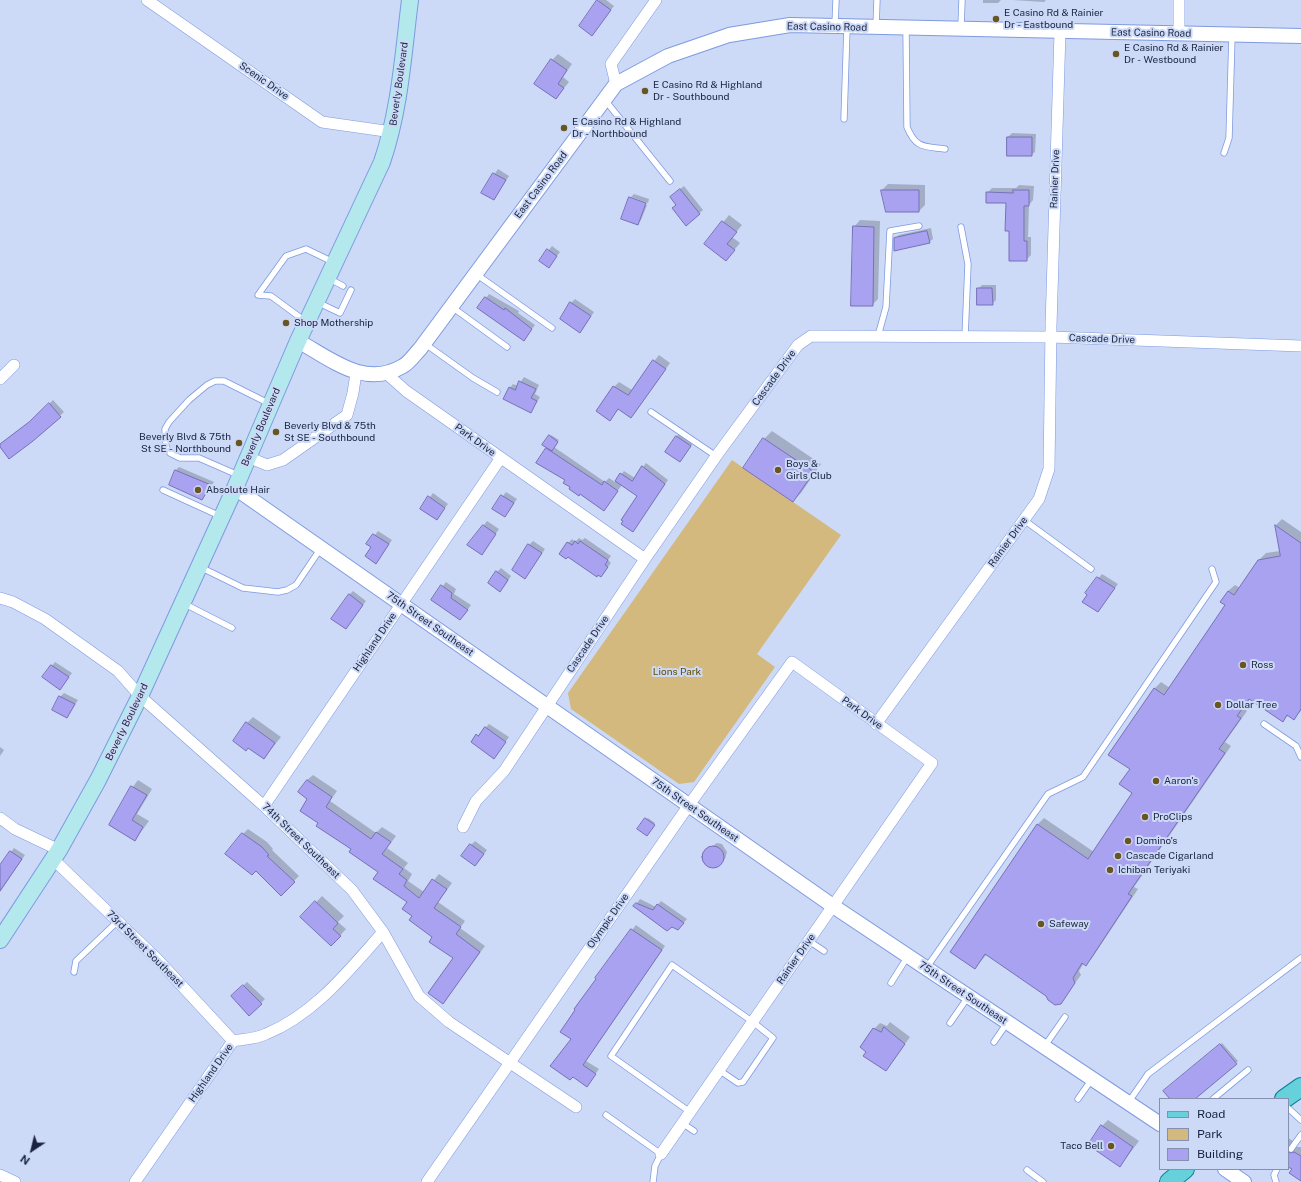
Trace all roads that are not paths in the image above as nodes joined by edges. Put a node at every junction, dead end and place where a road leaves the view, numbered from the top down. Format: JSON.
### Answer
{"nodes":[{"id":1,"x":147,"y":0,"type":"edge"},
{"id":2,"x":410,"y":0,"type":"edge"},
{"id":3,"x":656,"y":0,"type":"edge"},
{"id":4,"x":836,"y":0,"type":"edge"},
{"id":5,"x":877,"y":0,"type":"edge"},
{"id":6,"x":962,"y":0,"type":"edge"},
{"id":7,"x":1179,"y":0,"type":"edge"},
{"id":8,"x":841,"y":26,"type":"junction"},
{"id":9,"x":876,"y":27,"type":"junction"},
{"id":10,"x":906,"y":28,"type":"junction"},
{"id":11,"x":961,"y":30,"type":"junction"},
{"id":12,"x":1060,"y":32,"type":"junction"},
{"id":13,"x":1179,"y":33,"type":"junction"},
{"id":14,"x":1232,"y":34,"type":"junction"},
{"id":15,"x":1301,"y":36,"type":"edge"},
{"id":16,"x":616,"y":84,"type":"junction"},
{"id":17,"x":605,"y":100,"type":"junction"},
{"id":18,"x":844,"y":119,"type":"dead end"},
{"id":19,"x":392,"y":132,"type":"junction"},
{"id":20,"x":945,"y":149,"type":"dead end"},
{"id":21,"x":1224,"y":153,"type":"dead end"},
{"id":22,"x":670,"y":182,"type":"dead end"},
{"id":23,"x":919,"y":226,"type":"dead end"},
{"id":24,"x":961,"y":227,"type":"dead end"},
{"id":25,"x":335,"y":262,"type":"junction"},
{"id":26,"x":476,"y":274,"type":"junction"},
{"id":27,"x":328,"y":278,"type":"junction"},
{"id":28,"x":344,"y":286,"type":"dead end"},
{"id":29,"x":351,"y":290,"type":"dead end"},
{"id":30,"x":316,"y":302,"type":"junction"},
{"id":31,"x":451,"y":307,"type":"junction"},
{"id":32,"x":307,"y":322,"type":"junction"},
{"id":33,"x":552,"y":328,"type":"dead end"},
{"id":34,"x":1051,"y":330,"type":"junction"},
{"id":35,"x":878,"y":336,"type":"junction"},
{"id":36,"x":965,"y":337,"type":"junction"},
{"id":37,"x":298,"y":341,"type":"junction"},
{"id":38,"x":424,"y":343,"type":"junction"},
{"id":39,"x":1301,"y":346,"type":"edge"},
{"id":40,"x":507,"y":347,"type":"dead end"},
{"id":41,"x":14,"y":365,"type":"dead end"},
{"id":42,"x":356,"y":373,"type":"junction"},
{"id":43,"x":387,"y":374,"type":"junction"},
{"id":44,"x":0,"y":379,"type":"edge"},
{"id":45,"x":497,"y":392,"type":"dead end"},
{"id":46,"x":271,"y":405,"type":"junction"},
{"id":47,"x":651,"y":412,"type":"dead end"},
{"id":48,"x":716,"y":456,"type":"junction"},
{"id":49,"x":248,"y":457,"type":"junction"},
{"id":50,"x":500,"y":458,"type":"junction"},
{"id":51,"x":238,"y":482,"type":"junction"},
{"id":52,"x":163,"y":490,"type":"dead end"},
{"id":53,"x":222,"y":517,"type":"junction"},
{"id":54,"x":1024,"y":520,"type":"junction"},
{"id":55,"x":321,"y":548,"type":"junction"},
{"id":56,"x":645,"y":559,"type":"junction"},
{"id":57,"x":199,"y":567,"type":"junction"},
{"id":58,"x":1092,"y":569,"type":"dead end"},
{"id":59,"x":1212,"y":569,"type":"dead end"},
{"id":60,"x":0,"y":598,"type":"edge"},
{"id":61,"x":183,"y":603,"type":"junction"},
{"id":62,"x":401,"y":604,"type":"junction"},
{"id":63,"x":232,"y":628,"type":"dead end"},
{"id":64,"x":792,"y":662,"type":"joint"},
{"id":65,"x":140,"y":696,"type":"junction"},
{"id":66,"x":547,"y":705,"type":"junction"},
{"id":67,"x":876,"y":724,"type":"junction"},
{"id":68,"x":1264,"y":724,"type":"dead end"},
{"id":69,"x":1301,"y":757,"type":"edge"},
{"id":70,"x":932,"y":764,"type":"joint"},
{"id":71,"x":689,"y":805,"type":"junction"},
{"id":72,"x":264,"y":806,"type":"junction"},
{"id":73,"x":0,"y":818,"type":"edge"},
{"id":74,"x":463,"y":827,"type":"dead end"},
{"id":75,"x":56,"y":855,"type":"junction"},
{"id":76,"x":833,"y":906,"type":"junction"},
{"id":77,"x":118,"y":921,"type":"junction"},
{"id":78,"x":383,"y":932,"type":"junction"},
{"id":79,"x":0,"y":940,"type":"edge"},
{"id":80,"x":809,"y":941,"type":"junction"},
{"id":81,"x":824,"y":951,"type":"dead end"},
{"id":82,"x":908,"y":956,"type":"junction"},
{"id":83,"x":1301,"y":958,"type":"edge"},
{"id":84,"x":926,"y":968,"type":"junction"},
{"id":85,"x":74,"y":972,"type":"dead end"},
{"id":86,"x":890,"y":983,"type":"dead end"},
{"id":87,"x":968,"y":996,"type":"junction"},
{"id":88,"x":1065,"y":1017,"type":"dead end"},
{"id":89,"x":753,"y":1022,"type":"junction"},
{"id":90,"x":950,"y":1023,"type":"dead end"},
{"id":91,"x":1007,"y":1023,"type":"junction"},
{"id":92,"x":233,"y":1041,"type":"junction"},
{"id":93,"x":994,"y":1042,"type":"dead end"},
{"id":94,"x":1044,"y":1048,"type":"junction"},
{"id":95,"x":510,"y":1063,"type":"junction"},
{"id":96,"x":719,"y":1070,"type":"junction"},
{"id":97,"x":1248,"y":1070,"type":"dead end"},
{"id":98,"x":1092,"y":1079,"type":"junction"},
{"id":99,"x":1301,"y":1087,"type":"edge"},
{"id":100,"x":1214,"y":1098,"type":"edge"},
{"id":101,"x":1285,"y":1098,"type":"edge"},
{"id":102,"x":1078,"y":1099,"type":"dead end"},
{"id":103,"x":1128,"y":1103,"type":"junction"},
{"id":104,"x":576,"y":1107,"type":"dead end"},
{"id":105,"x":1289,"y":1109,"type":"edge"},
{"id":106,"x":690,"y":1112,"type":"junction"},
{"id":107,"x":606,"y":1115,"type":"dead end"},
{"id":108,"x":1301,"y":1120,"type":"edge"},
{"id":109,"x":682,"y":1123,"type":"junction"},
{"id":110,"x":1159,"y":1123,"type":"edge"},
{"id":111,"x":694,"y":1131,"type":"dead end"},
{"id":112,"x":1301,"y":1135,"type":"edge"},
{"id":113,"x":1291,"y":1149,"type":"dead end"},
{"id":114,"x":661,"y":1154,"type":"junction"},
{"id":115,"x":1027,"y":1170,"type":"dead end"},
{"id":116,"x":1184,"y":1170,"type":"edge"},
{"id":117,"x":1226,"y":1170,"type":"edge"},
{"id":118,"x":1276,"y":1170,"type":"edge"},
{"id":119,"x":0,"y":1175,"type":"edge"},
{"id":120,"x":15,"y":1182,"type":"edge"},
{"id":121,"x":134,"y":1182,"type":"edge"},
{"id":122,"x":426,"y":1182,"type":"edge"},
{"id":123,"x":653,"y":1182,"type":"edge"},
{"id":124,"x":1043,"y":1182,"type":"edge"},
{"id":125,"x":1169,"y":1182,"type":"edge"},
{"id":126,"x":1244,"y":1182,"type":"edge"},
{"id":127,"x":1276,"y":1182,"type":"edge"}],
"edges":[{"from":1,"to":19,"type":"street","name":"Scenic Drive"},
{"from":2,"to":19,"type":"main road","name":"Beverly Boulevard"},
{"from":3,"to":16,"type":"street"},
{"from":4,"to":8,"type":"lane"},
{"from":5,"to":9,"type":"lane"},
{"from":6,"to":11,"type":"lane"},
{"from":7,"to":13,"type":"street"},
{"from":8,"to":9,"type":"street","name":"East Casino Road"},
{"from":8,"to":16,"type":"street","name":"East Casino Road"},
{"from":8,"to":18,"type":"lane"},
{"from":9,"to":10,"type":"street","name":"East Casino Road"},
{"from":10,"to":11,"type":"street","name":"East Casino Road"},
{"from":10,"to":20,"type":"lane"},
{"from":11,"to":12,"type":"street","name":"East Casino Road"},
{"from":12,"to":13,"type":"street","name":"East Casino Road"},
{"from":12,"to":34,"type":"street","name":"Rainier Drive"},
{"from":13,"to":14,"type":"street","name":"East Casino Road"},
{"from":14,"to":15,"type":"street","name":"East Casino Road"},
{"from":14,"to":21,"type":"lane"},
{"from":16,"to":17,"type":"street","name":"East Casino Road"},
{"from":17,"to":22,"type":"lane"},
{"from":17,"to":26,"type":"street","name":"East Casino Road"},
{"from":19,"to":25,"type":"main road","name":"Beverly Boulevard"},
{"from":23,"to":35,"type":"lane"},
{"from":24,"to":36,"type":"lane"},
{"from":25,"to":27,"type":"main road","name":"Beverly Boulevard"},
{"from":25,"to":32,"type":"lane"},
{"from":26,"to":31,"type":"street","name":"East Casino Road"},
{"from":26,"to":33,"type":"lane"},
{"from":27,"to":28,"type":"lane"},
{"from":27,"to":30,"type":"main road","name":"Beverly Boulevard"},
{"from":29,"to":30,"type":"lane"},
{"from":30,"to":32,"type":"main road","name":"Beverly Boulevard"},
{"from":31,"to":38,"type":"street","name":"East Casino Road"},
{"from":31,"to":40,"type":"lane"},
{"from":32,"to":37,"type":"main road","name":"Beverly Boulevard"},
{"from":34,"to":36,"type":"street","name":"Cascade Drive"},
{"from":34,"to":39,"type":"street","name":"Cascade Drive"},
{"from":34,"to":54,"type":"street","name":"Rainier Drive"},
{"from":35,"to":36,"type":"street","name":"Cascade Drive"},
{"from":35,"to":48,"type":"street","name":"Cascade Drive"},
{"from":37,"to":42,"type":"street"},
{"from":37,"to":46,"type":"main road","name":"Beverly Boulevard"},
{"from":38,"to":43,"type":"street","name":"East Casino Road"},
{"from":38,"to":45,"type":"lane"},
{"from":41,"to":44,"type":"street"},
{"from":42,"to":43,"type":"street"},
{"from":42,"to":49,"type":"street"},
{"from":43,"to":50,"type":"street","name":"Park Drive"},
{"from":46,"to":49,"type":"main road","name":"Beverly Boulevard"},
{"from":46,"to":51,"type":"lane"},
{"from":47,"to":48,"type":"lane"},
{"from":48,"to":56,"type":"street","name":"Cascade Drive"},
{"from":49,"to":51,"type":"main road","name":"Beverly Boulevard"},
{"from":50,"to":56,"type":"street","name":"Park Drive"},
{"from":50,"to":62,"type":"street","name":"Highland Drive"},
{"from":51,"to":53,"type":"main road","name":"Beverly Boulevard"},
{"from":51,"to":55,"type":"street","name":"75th Street Southeast"},
{"from":52,"to":53,"type":"lane"},
{"from":53,"to":57,"type":"main road","name":"Beverly Boulevard"},
{"from":54,"to":58,"type":"lane"},
{"from":54,"to":67,"type":"street","name":"Rainier Drive"},
{"from":55,"to":57,"type":"lane"},
{"from":55,"to":62,"type":"street","name":"75th Street Southeast"},
{"from":56,"to":66,"type":"street","name":"Cascade Drive"},
{"from":57,"to":61,"type":"main road","name":"Beverly Boulevard"},
{"from":59,"to":84,"type":"lane"},
{"from":60,"to":65,"type":"street","name":"74th Street Southeast"},
{"from":61,"to":63,"type":"lane"},
{"from":61,"to":65,"type":"main road","name":"Beverly Boulevard"},
{"from":62,"to":66,"type":"street","name":"75th Street Southeast"},
{"from":62,"to":72,"type":"street","name":"Highland Drive"},
{"from":64,"to":67,"type":"street","name":"Park Drive"},
{"from":64,"to":71,"type":"street","name":"Olympic Drive"},
{"from":65,"to":72,"type":"street","name":"74th Street Southeast"},
{"from":65,"to":75,"type":"main road","name":"Beverly Boulevard"},
{"from":66,"to":71,"type":"street","name":"75th Street Southeast"},
{"from":66,"to":74,"type":"street","name":"Cascade Drive"},
{"from":67,"to":70,"type":"street","name":"Park Drive"},
{"from":68,"to":69,"type":"lane"},
{"from":70,"to":76,"type":"street","name":"Rainier Drive"},
{"from":71,"to":76,"type":"street","name":"75th Street Southeast"},
{"from":71,"to":95,"type":"street","name":"Olympic Drive"},
{"from":72,"to":78,"type":"street","name":"74th Street Southeast"},
{"from":73,"to":75,"type":"street","name":"73rd Street Southeast"},
{"from":75,"to":77,"type":"street","name":"73rd Street Southeast"},
{"from":75,"to":79,"type":"main road","name":"Beverly Boulevard"},
{"from":76,"to":80,"type":"street","name":"Rainier Drive"},
{"from":76,"to":82,"type":"street","name":"75th Street Southeast"},
{"from":77,"to":85,"type":"lane"},
{"from":77,"to":92,"type":"street","name":"73rd Street Southeast"},
{"from":78,"to":92,"type":"street","name":"Highland Drive"},
{"from":78,"to":95,"type":"street","name":"74th Street Southeast"},
{"from":80,"to":81,"type":"lane"},
{"from":80,"to":89,"type":"street","name":"Rainier Drive"},
{"from":82,"to":84,"type":"street","name":"75th Street Southeast"},
{"from":82,"to":86,"type":"lane"},
{"from":83,"to":103,"type":"lane"},
{"from":84,"to":87,"type":"street","name":"75th Street Southeast"},
{"from":87,"to":90,"type":"lane"},
{"from":87,"to":91,"type":"street","name":"75th Street Southeast"},
{"from":88,"to":94,"type":"lane"},
{"from":89,"to":96,"type":"street","name":"Rainier Drive"},
{"from":89,"to":96,"type":"lane"},
{"from":89,"to":106,"type":"lane"},
{"from":91,"to":93,"type":"lane"},
{"from":91,"to":94,"type":"street","name":"75th Street Southeast"},
{"from":92,"to":121,"type":"street","name":"Highland Drive"},
{"from":94,"to":98,"type":"street","name":"75th Street Southeast"},
{"from":95,"to":104,"type":"street","name":"74th Street Southeast"},
{"from":95,"to":122,"type":"street","name":"Olympic Drive"},
{"from":96,"to":106,"type":"street","name":"Rainier Drive"},
{"from":97,"to":100,"type":"lane"},
{"from":98,"to":102,"type":"lane"},
{"from":98,"to":103,"type":"street","name":"75th Street Southeast"},
{"from":99,"to":101,"type":"main road"},
{"from":103,"to":110,"type":"street","name":"75th Street Southeast"},
{"from":105,"to":108,"type":"lane"},
{"from":106,"to":109,"type":"street","name":"Rainier Drive"},
{"from":107,"to":114,"type":"lane"},
{"from":109,"to":111,"type":"lane"},
{"from":109,"to":114,"type":"street","name":"Rainier Drive"},
{"from":112,"to":113,"type":"lane"},
{"from":114,"to":123,"type":"lane"},
{"from":115,"to":124,"type":"lane"},
{"from":116,"to":125,"type":"main road"},
{"from":117,"to":126,"type":"street"},
{"from":118,"to":127,"type":"lane"},
{"from":119,"to":120,"type":"street"}]}
